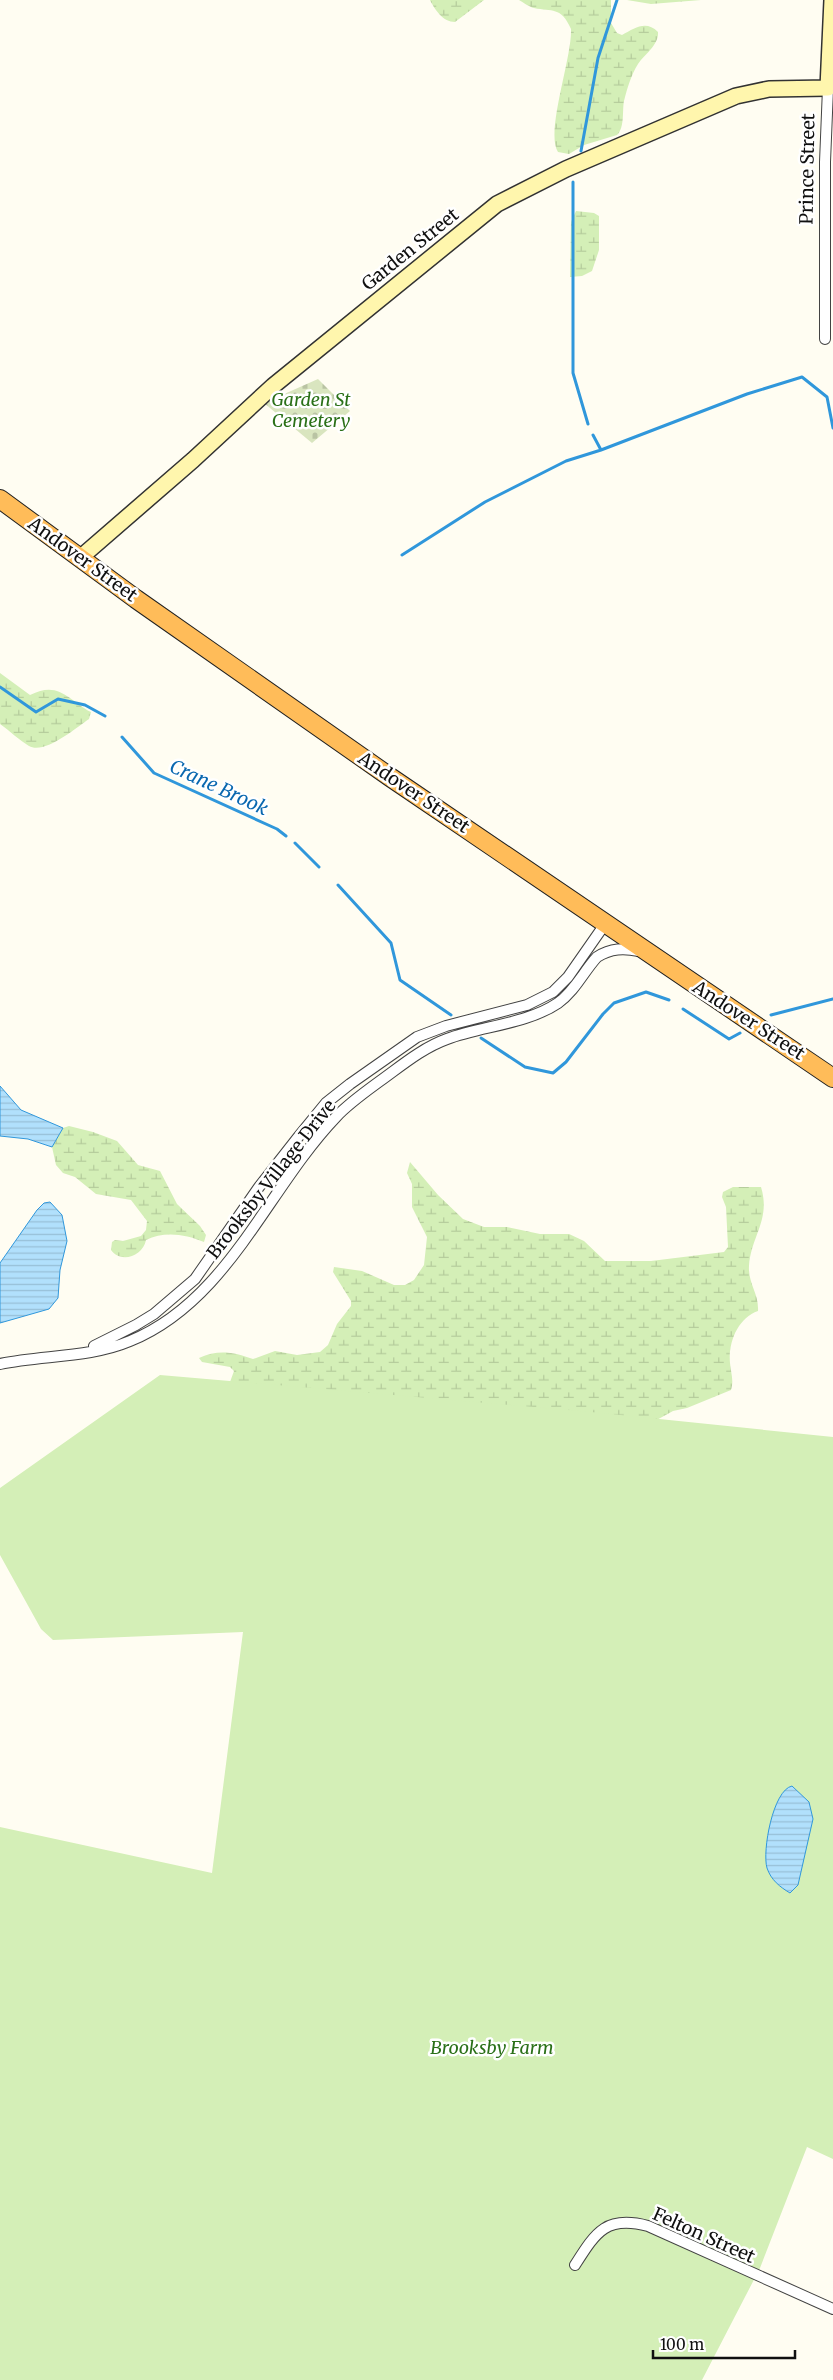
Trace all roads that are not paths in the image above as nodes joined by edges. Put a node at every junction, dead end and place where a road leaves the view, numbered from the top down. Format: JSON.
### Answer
{"nodes":[{"id":1,"x":832,"y":0,"type":"edge"},
{"id":2,"x":828,"y":88,"type":"junction"},
{"id":3,"x":825,"y":339,"type":"dead end"},
{"id":4,"x":0,"y":499,"type":"edge"},
{"id":5,"x":80,"y":558,"type":"junction"},
{"id":6,"x":606,"y":924,"type":"junction"},
{"id":7,"x":648,"y":953,"type":"junction"},
{"id":8,"x":833,"y":1078,"type":"edge"},
{"id":9,"x":74,"y":1353,"type":"junction"},
{"id":10,"x":0,"y":1364,"type":"edge"},
{"id":11,"x":575,"y":2264,"type":"dead end"},
{"id":12,"x":833,"y":2309,"type":"edge"}],
"edges":[{"from":1,"to":2,"type":"main road","name":"Prince Street"},
{"from":2,"to":3,"type":"street","name":"Prince Street"},
{"from":2,"to":5,"type":"main road","name":"Garden Street"},
{"from":4,"to":5,"type":"highway","name":"Andover Street"},
{"from":5,"to":6,"type":"highway","name":"Andover Street"},
{"from":6,"to":7,"type":"highway","name":"Andover Street"},
{"from":6,"to":9,"type":"street","name":"Brooksby Village Drive"},
{"from":7,"to":8,"type":"highway","name":"Andover Street"},
{"from":7,"to":9,"type":"street","name":"Brooksby Village Drive"},
{"from":9,"to":10,"type":"street","name":"Brooksby Village Drive"},
{"from":11,"to":12,"type":"street","name":"Felton Street"}]}
